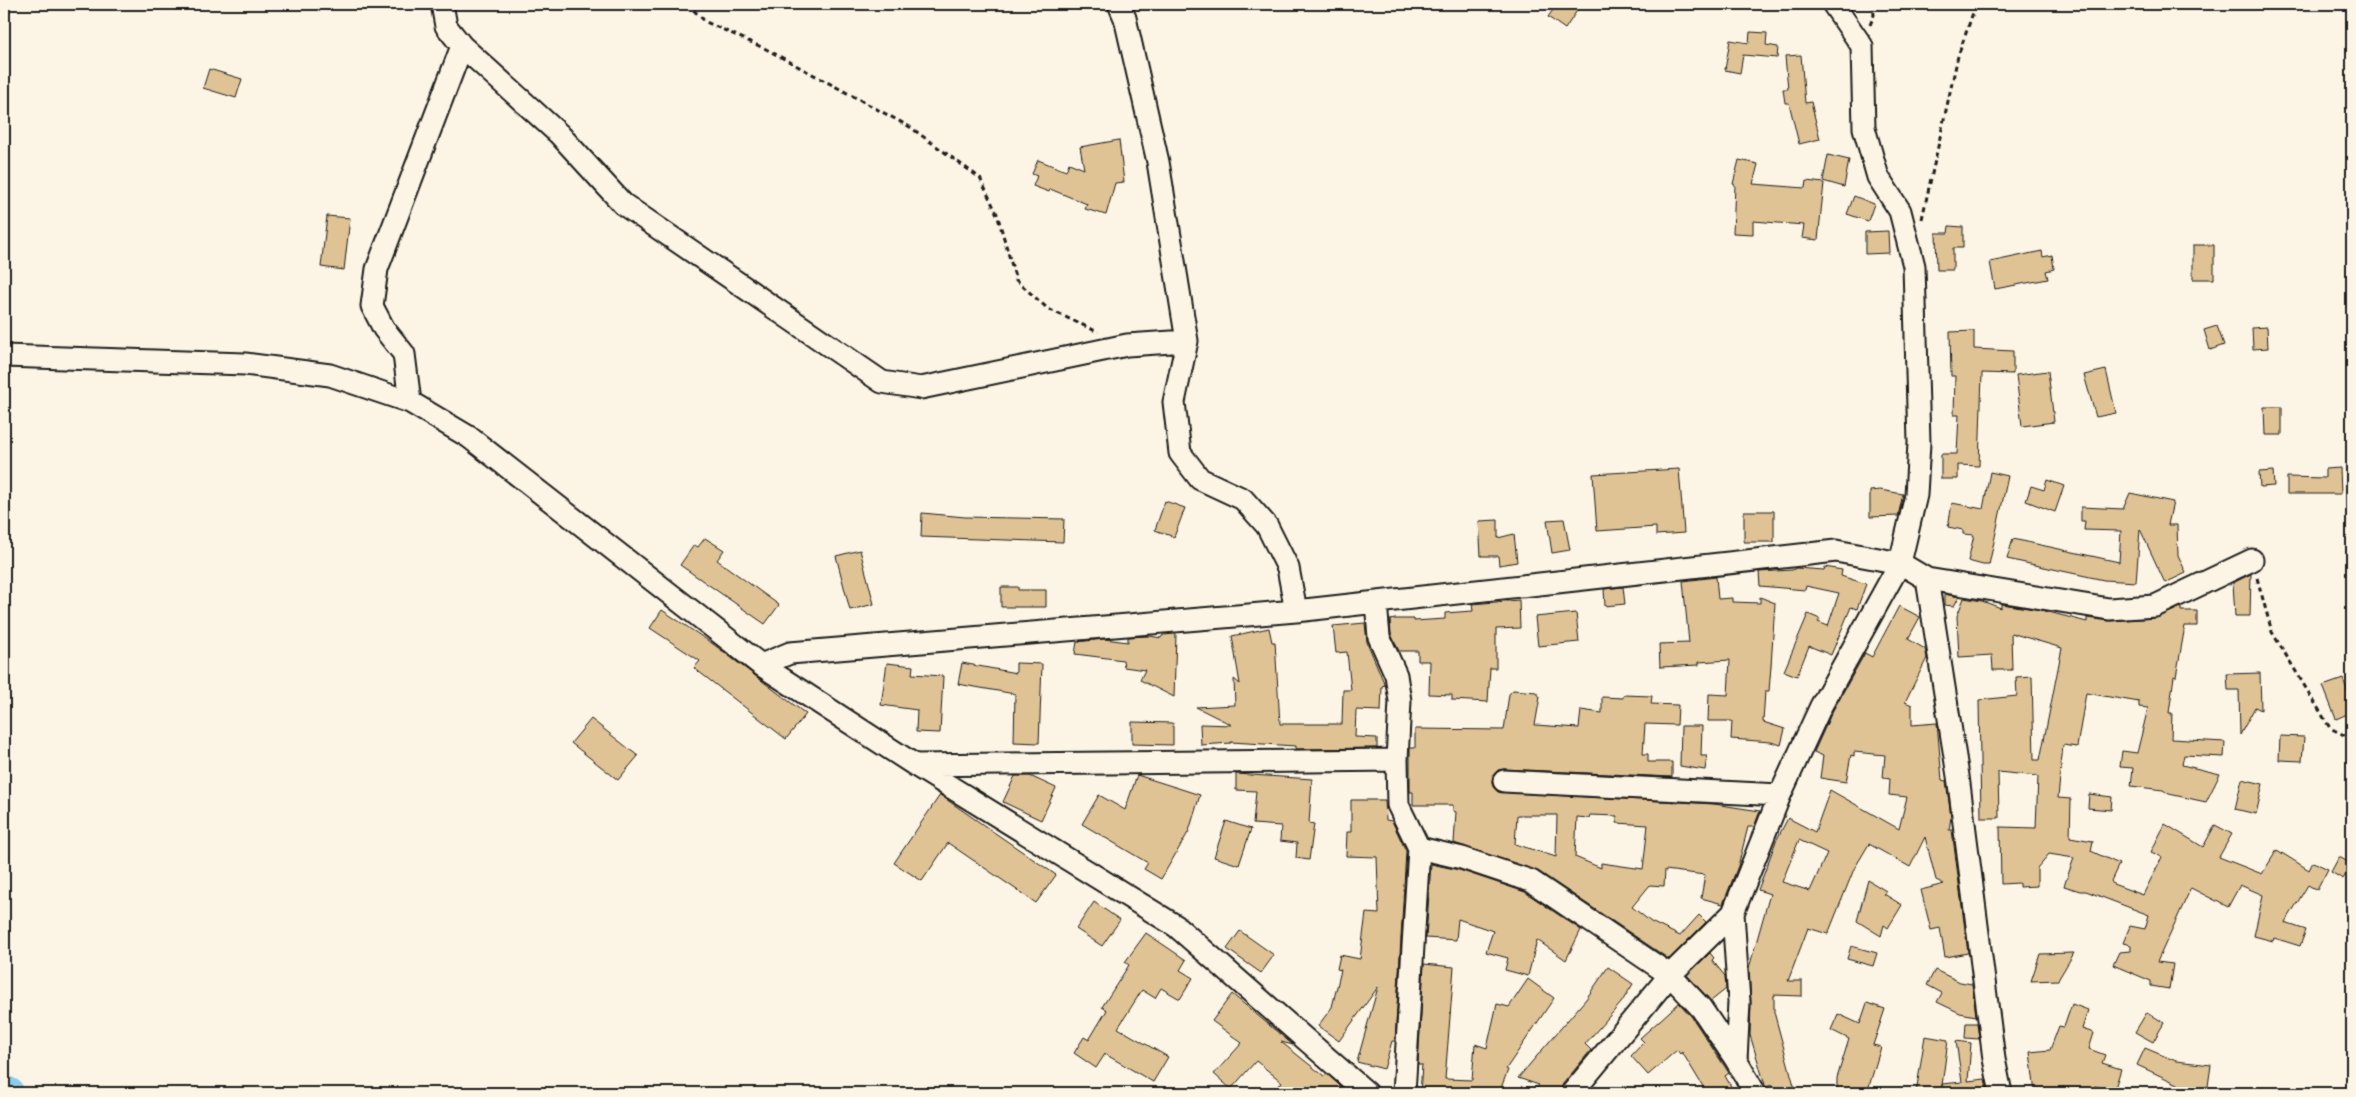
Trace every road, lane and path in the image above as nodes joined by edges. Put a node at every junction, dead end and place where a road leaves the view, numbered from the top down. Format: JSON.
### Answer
{"nodes":[{"id":1,"x":442,"y":4,"type":"edge"},
{"id":2,"x":687,"y":4,"type":"edge"},
{"id":3,"x":1119,"y":4,"type":"edge"},
{"id":4,"x":1833,"y":4,"type":"edge"},
{"id":5,"x":1976,"y":4,"type":"edge"},
{"id":6,"x":462,"y":46,"type":"junction"},
{"id":7,"x":1922,"y":221,"type":"dead end"},
{"id":8,"x":1187,"y":342,"type":"junction"},
{"id":9,"x":1127,"y":345,"type":"junction"},
{"id":10,"x":4,"y":356,"type":"edge"},
{"id":11,"x":410,"y":402,"type":"junction"},
{"id":12,"x":2252,"y":560,"type":"joint"},
{"id":13,"x":1900,"y":563,"type":"junction"},
{"id":14,"x":1927,"y":579,"type":"junction"},
{"id":15,"x":1376,"y":603,"type":"junction"},
{"id":16,"x":1296,"y":612,"type":"junction"},
{"id":17,"x":761,"y":665,"type":"junction"},
{"id":18,"x":2352,"y":739,"type":"edge"},
{"id":19,"x":1397,"y":760,"type":"junction"},
{"id":20,"x":915,"y":765,"type":"junction"},
{"id":21,"x":1504,"y":781,"type":"dead end"},
{"id":22,"x":1780,"y":795,"type":"junction"},
{"id":23,"x":1419,"y":848,"type":"junction"},
{"id":24,"x":1733,"y":913,"type":"junction"},
{"id":25,"x":1670,"y":975,"type":"junction"},
{"id":26,"x":1736,"y":1060,"type":"junction"},
{"id":27,"x":1367,"y":1093,"type":"edge"},
{"id":28,"x":1404,"y":1093,"type":"edge"},
{"id":29,"x":1572,"y":1093,"type":"edge"},
{"id":30,"x":1755,"y":1093,"type":"edge"},
{"id":31,"x":2001,"y":1093,"type":"edge"}],
"edges":[{"from":1,"to":6,"type":"street"},
{"from":2,"to":9,"type":"path"},
{"from":3,"to":8,"type":"street"},
{"from":4,"to":13,"type":"street"},
{"from":5,"to":7,"type":"path"},
{"from":6,"to":9,"type":"street"},
{"from":6,"to":11,"type":"street"},
{"from":8,"to":9,"type":"street"},
{"from":8,"to":16,"type":"street"},
{"from":10,"to":11,"type":"street"},
{"from":11,"to":17,"type":"street"},
{"from":12,"to":14,"type":"street"},
{"from":12,"to":18,"type":"path"},
{"from":13,"to":14,"type":"street"},
{"from":13,"to":15,"type":"street"},
{"from":13,"to":22,"type":"street"},
{"from":14,"to":31,"type":"street"},
{"from":15,"to":16,"type":"street"},
{"from":15,"to":19,"type":"street"},
{"from":16,"to":17,"type":"street"},
{"from":17,"to":20,"type":"street"},
{"from":19,"to":20,"type":"street"},
{"from":19,"to":23,"type":"street"},
{"from":20,"to":27,"type":"street"},
{"from":21,"to":22,"type":"street"},
{"from":22,"to":24,"type":"street"},
{"from":23,"to":25,"type":"street"},
{"from":23,"to":28,"type":"street"},
{"from":24,"to":25,"type":"street"},
{"from":24,"to":26,"type":"street"},
{"from":25,"to":26,"type":"street"},
{"from":25,"to":29,"type":"street"},
{"from":26,"to":30,"type":"street"}]}
